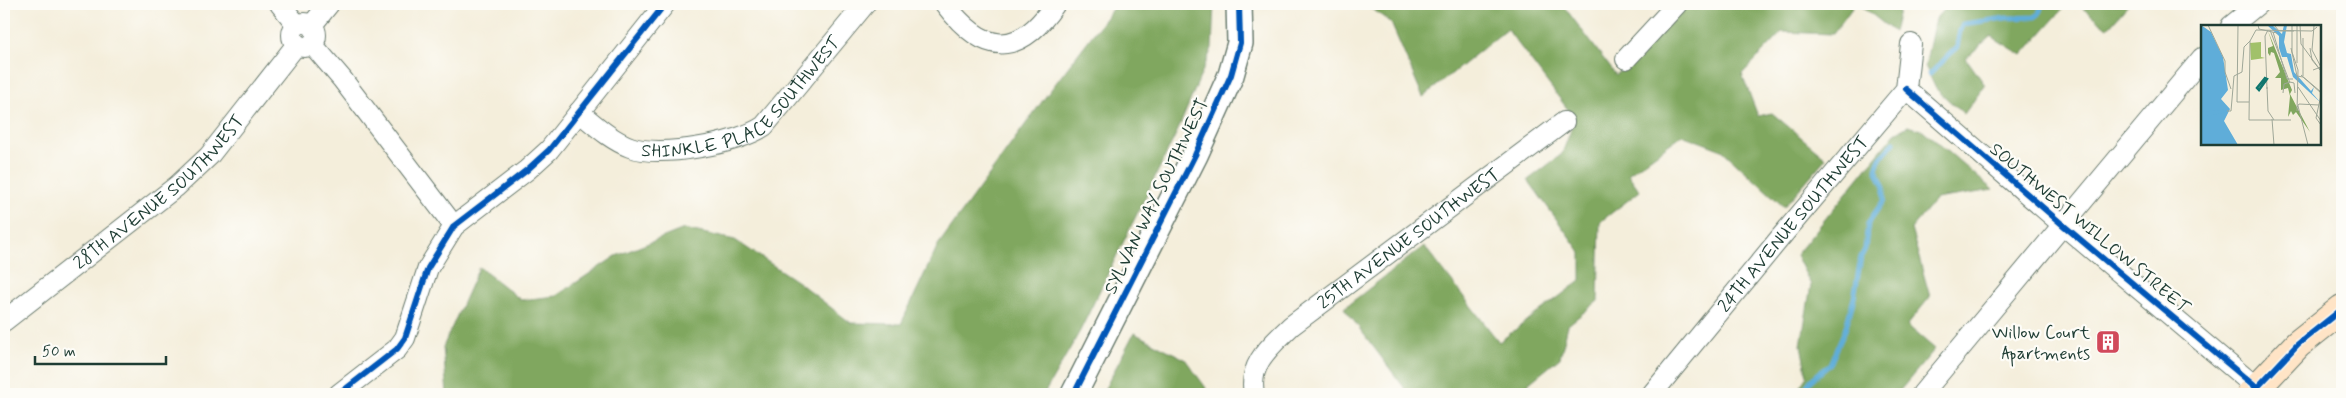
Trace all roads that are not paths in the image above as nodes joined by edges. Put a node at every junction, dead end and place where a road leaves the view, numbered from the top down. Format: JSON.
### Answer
{"nodes":[{"id":1,"x":280,"y":4,"type":"edge"},
{"id":2,"x":329,"y":4,"type":"edge"},
{"id":3,"x":665,"y":4,"type":"edge"},
{"id":4,"x":865,"y":4,"type":"edge"},
{"id":5,"x":945,"y":4,"type":"edge"},
{"id":6,"x":1239,"y":4,"type":"edge"},
{"id":7,"x":1677,"y":4,"type":"edge"},
{"id":8,"x":2258,"y":4,"type":"edge"},
{"id":9,"x":1054,"y":5,"type":"edge"},
{"id":10,"x":2232,"y":25,"type":"edge"},
{"id":11,"x":304,"y":35,"type":"junction"},
{"id":12,"x":1911,"y":44,"type":"dead end"},
{"id":13,"x":1626,"y":59,"type":"dead end"},
{"id":14,"x":2201,"y":59,"type":"edge"},
{"id":15,"x":1906,"y":89,"type":"junction"},
{"id":16,"x":579,"y":112,"type":"junction"},
{"id":17,"x":1564,"y":122,"type":"dead end"},
{"id":18,"x":2063,"y":225,"type":"junction"},
{"id":19,"x":454,"y":226,"type":"junction"},
{"id":20,"x":2342,"y":309,"type":"edge"},
{"id":21,"x":4,"y":321,"type":"edge"},
{"id":22,"x":2254,"y":391,"type":"edge"},
{"id":23,"x":339,"y":394,"type":"edge"},
{"id":24,"x":1074,"y":394,"type":"edge"},
{"id":25,"x":1254,"y":394,"type":"edge"},
{"id":26,"x":1652,"y":394,"type":"edge"},
{"id":27,"x":1922,"y":394,"type":"edge"}],
"edges":[{"from":1,"to":11,"type":"street"},
{"from":2,"to":11,"type":"street","name":"28TH AVENUE SOUTHWEST"},
{"from":3,"to":16,"type":"street"},
{"from":4,"to":16,"type":"street","name":"SHINKLE PLACE SOUTHWEST"},
{"from":5,"to":9,"type":"street"},
{"from":6,"to":24,"type":"street","name":"SYLVAN WAY SOUTHWEST"},
{"from":7,"to":13,"type":"street"},
{"from":8,"to":10,"type":"street"},
{"from":11,"to":19,"type":"street"},
{"from":11,"to":21,"type":"street","name":"28TH AVENUE SOUTHWEST"},
{"from":12,"to":15,"type":"street"},
{"from":14,"to":18,"type":"street"},
{"from":15,"to":18,"type":"street","name":"SOUTHWEST WILLOW STREET"},
{"from":15,"to":26,"type":"street","name":"24TH AVENUE SOUTHWEST"},
{"from":16,"to":19,"type":"street"},
{"from":17,"to":25,"type":"street","name":"25TH AVENUE SOUTHWEST"},
{"from":18,"to":22,"type":"street","name":"SOUTHWEST WILLOW STREET"},
{"from":18,"to":27,"type":"street"},
{"from":19,"to":23,"type":"street"},
{"from":20,"to":22,"type":"main road"}]}
